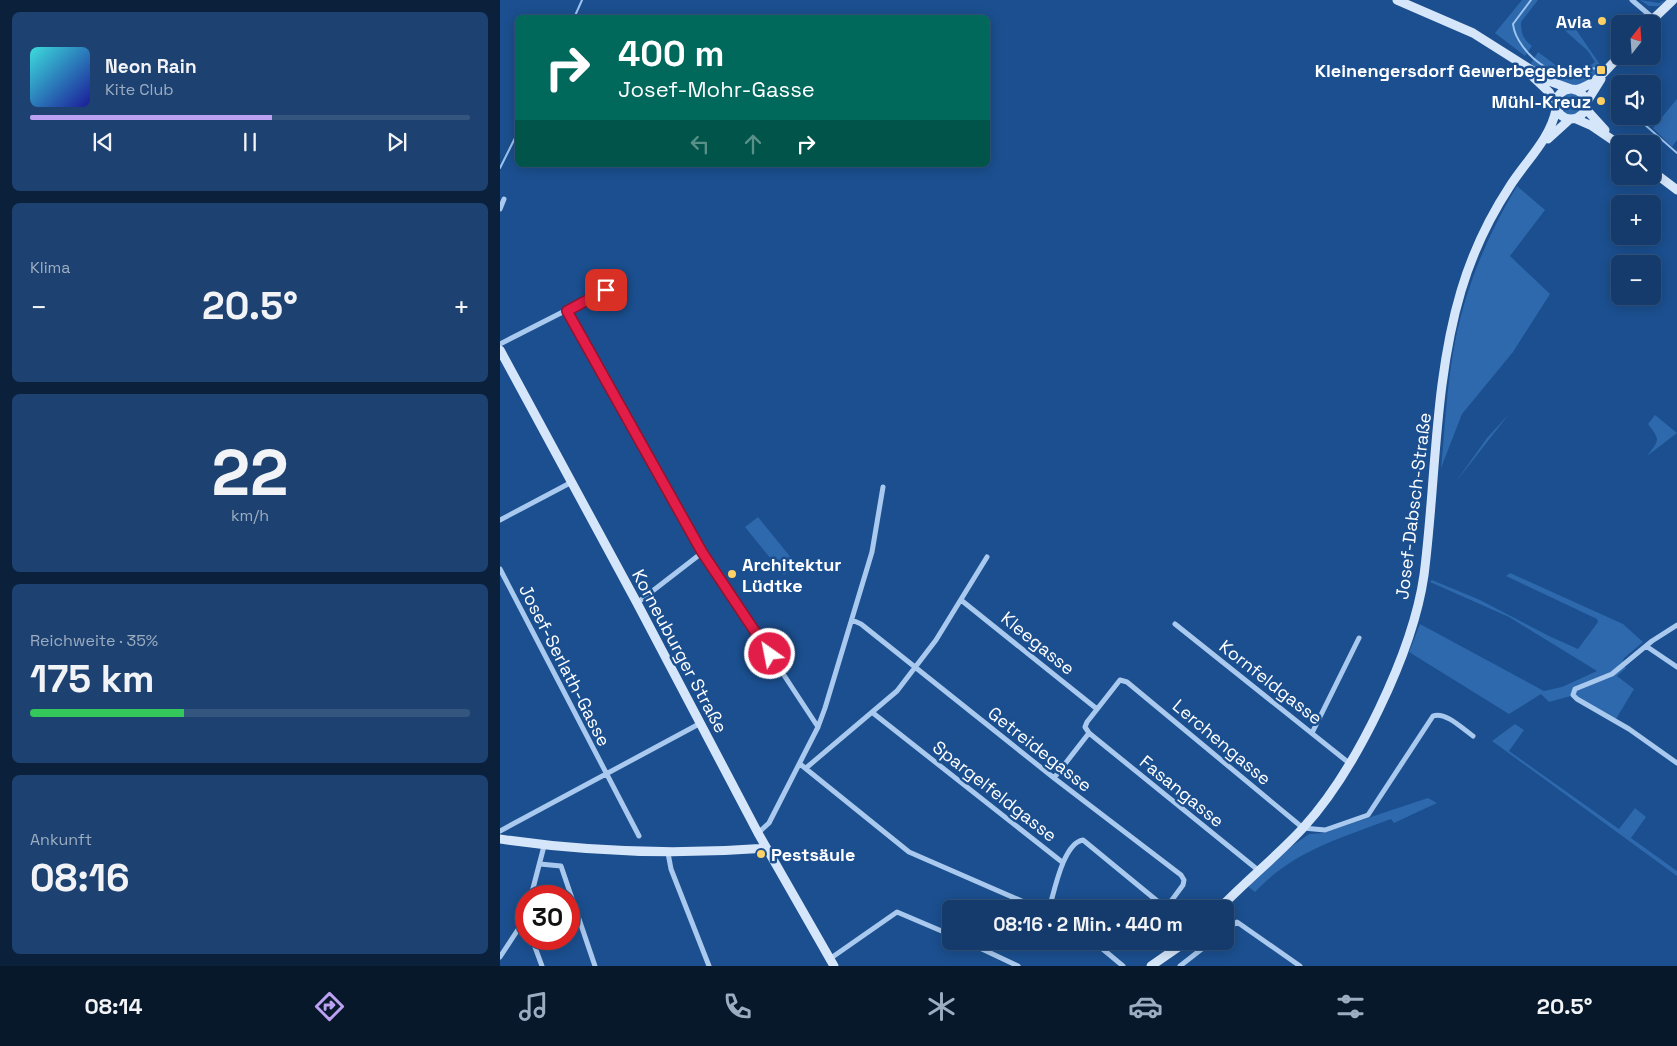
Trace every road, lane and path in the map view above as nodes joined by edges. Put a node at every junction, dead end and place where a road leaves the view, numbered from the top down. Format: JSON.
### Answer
{"nodes":[{"id":1,"x":1397,"y":0,"type":"edge"},
{"id":2,"x":1632,"y":0,"type":"edge"},
{"id":3,"x":1673,"y":0,"type":"edge"},
{"id":4,"x":1646,"y":15,"type":"edge"},
{"id":5,"x":1657,"y":15,"type":"edge"},
{"id":6,"x":1611,"y":65,"type":"edge"},
{"id":7,"x":1526,"y":68,"type":"junction"},
{"id":8,"x":1605,"y":72,"type":"junction"},
{"id":9,"x":1573,"y":90,"type":"junction"},
{"id":10,"x":1586,"y":105,"type":"junction"},
{"id":11,"x":1556,"y":106,"type":"junction"},
{"id":12,"x":1573,"y":119,"type":"junction"},
{"id":13,"x":1612,"y":135,"type":"edge"},
{"id":14,"x":1611,"y":138,"type":"edge"},
{"id":15,"x":1534,"y":153,"type":"junction"},
{"id":16,"x":1661,"y":178,"type":"edge"},
{"id":17,"x":1677,"y":190,"type":"edge"},
{"id":18,"x":504,"y":199,"type":"dead end"},
{"id":19,"x":500,"y":209,"type":"edge"},
{"id":20,"x":606,"y":290,"type":"dead end"},
{"id":21,"x":567,"y":311,"type":"junction"},
{"id":22,"x":500,"y":344,"type":"edge"},
{"id":23,"x":500,"y":350,"type":"edge"},
{"id":24,"x":570,"y":483,"type":"junction"},
{"id":25,"x":884,"y":487,"type":"dead end"},
{"id":26,"x":500,"y":520,"type":"edge"},
{"id":27,"x":702,"y":552,"type":"junction"},
{"id":28,"x":987,"y":558,"type":"dead end"},
{"id":29,"x":500,"y":569,"type":"edge"},
{"id":30,"x":961,"y":600,"type":"junction"},
{"id":31,"x":637,"y":604,"type":"junction"},
{"id":32,"x":852,"y":620,"type":"junction"},
{"id":33,"x":1175,"y":624,"type":"dead end"},
{"id":34,"x":1677,"y":625,"type":"edge"},
{"id":35,"x":1359,"y":638,"type":"dead end"},
{"id":36,"x":1646,"y":646,"type":"junction"},
{"id":37,"x":1677,"y":667,"type":"edge"},
{"id":38,"x":916,"y":668,"type":"junction"},
{"id":39,"x":1097,"y":709,"type":"junction"},
{"id":40,"x":873,"y":712,"type":"junction"},
{"id":41,"x":700,"y":724,"type":"junction"},
{"id":42,"x":818,"y":727,"type":"junction"},
{"id":43,"x":1089,"y":733,"type":"junction"},
{"id":44,"x":1312,"y":733,"type":"junction"},
{"id":45,"x":1473,"y":736,"type":"dead end"},
{"id":46,"x":1349,"y":763,"type":"junction"},
{"id":47,"x":1677,"y":763,"type":"edge"},
{"id":48,"x":800,"y":764,"type":"junction"},
{"id":49,"x":806,"y":768,"type":"junction"},
{"id":50,"x":606,"y":774,"type":"junction"},
{"id":51,"x":1054,"y":778,"type":"junction"},
{"id":52,"x":1303,"y":828,"type":"junction"},
{"id":53,"x":500,"y":831,"type":"edge"},
{"id":54,"x":758,"y":833,"type":"junction"},
{"id":55,"x":639,"y":836,"type":"dead end"},
{"id":56,"x":500,"y":839,"type":"edge"},
{"id":57,"x":544,"y":846,"type":"junction"},
{"id":58,"x":766,"y":848,"type":"junction"},
{"id":59,"x":668,"y":853,"type":"junction"},
{"id":60,"x":1062,"y":862,"type":"junction"},
{"id":61,"x":540,"y":864,"type":"junction"},
{"id":62,"x":1258,"y":870,"type":"junction"},
{"id":63,"x":534,"y":885,"type":"edge"},
{"id":64,"x":1019,"y":900,"type":"edge"},
{"id":65,"x":1051,"y":900,"type":"edge"},
{"id":66,"x":1157,"y":900,"type":"edge"},
{"id":67,"x":1173,"y":900,"type":"edge"},
{"id":68,"x":1229,"y":900,"type":"edge"},
{"id":69,"x":1234,"y":924,"type":"edge"},
{"id":70,"x":942,"y":931,"type":"edge"},
{"id":71,"x":515,"y":934,"type":"edge"},
{"id":72,"x":536,"y":950,"type":"edge"},
{"id":73,"x":984,"y":950,"type":"edge"},
{"id":74,"x":1104,"y":950,"type":"edge"},
{"id":75,"x":1174,"y":950,"type":"edge"},
{"id":76,"x":1200,"y":950,"type":"edge"},
{"id":77,"x":500,"y":957,"type":"edge"},
{"id":78,"x":832,"y":962,"type":"edge"},
{"id":79,"x":542,"y":966,"type":"edge"},
{"id":80,"x":595,"y":966,"type":"edge"},
{"id":81,"x":709,"y":966,"type":"edge"},
{"id":82,"x":1018,"y":966,"type":"edge"},
{"id":83,"x":1123,"y":966,"type":"edge"},
{"id":84,"x":1151,"y":966,"type":"edge"},
{"id":85,"x":1180,"y":966,"type":"edge"},
{"id":86,"x":1300,"y":966,"type":"edge"}],
"edges":[{"from":1,"to":7,"type":"main road"},
{"from":2,"to":4,"type":"street"},
{"from":3,"to":5,"type":"main road"},
{"from":6,"to":8,"type":"main road"},
{"from":7,"to":9,"type":"main road"},
{"from":7,"to":11,"type":"main road"},
{"from":8,"to":9,"type":"main road"},
{"from":8,"to":10,"type":"main road"},
{"from":9,"to":10,"type":"main road"},
{"from":9,"to":11,"type":"main road"},
{"from":10,"to":12,"type":"main road"},
{"from":10,"to":13,"type":"main road"},
{"from":11,"to":12,"type":"main road"},
{"from":11,"to":15,"type":"main road","name":"Josef-Dabsch-Straße"},
{"from":12,"to":14,"type":"main road"},
{"from":12,"to":15,"type":"main road","name":"Josef-Dabsch-Straße"},
{"from":15,"to":46,"type":"main road","name":"Josef-Dabsch-Straße"},
{"from":16,"to":17,"type":"main road"},
{"from":18,"to":19,"type":"street"},
{"from":20,"to":21,"type":"street"},
{"from":21,"to":22,"type":"street"},
{"from":21,"to":27,"type":"street"},
{"from":23,"to":24,"type":"main road","name":"Korneuburger Straße"},
{"from":24,"to":26,"type":"street"},
{"from":24,"to":31,"type":"main road","name":"Korneuburger Straße"},
{"from":25,"to":32,"type":"street"},
{"from":27,"to":31,"type":"street"},
{"from":27,"to":42,"type":"street"},
{"from":28,"to":30,"type":"street"},
{"from":29,"to":50,"type":"street","name":"Josef-Serlath-Gasse"},
{"from":30,"to":38,"type":"street"},
{"from":30,"to":39,"type":"street","name":"Kleegasse"},
{"from":31,"to":41,"type":"main road","name":"Korneuburger Straße"},
{"from":32,"to":38,"type":"street","name":"Getreidegasse"},
{"from":32,"to":42,"type":"street"},
{"from":33,"to":44,"type":"street","name":"Kornfeldgasse"},
{"from":34,"to":36,"type":"street"},
{"from":35,"to":44,"type":"street"},
{"from":36,"to":37,"type":"street"},
{"from":36,"to":47,"type":"street"},
{"from":38,"to":40,"type":"street"},
{"from":38,"to":51,"type":"street","name":"Getreidegasse"},
{"from":39,"to":43,"type":"street"},
{"from":39,"to":52,"type":"street","name":"Lerchengasse"},
{"from":40,"to":49,"type":"street"},
{"from":40,"to":60,"type":"street","name":"Spargelfeldgasse"},
{"from":41,"to":50,"type":"street"},
{"from":41,"to":54,"type":"main road","name":"Korneuburger Straße"},
{"from":42,"to":48,"type":"street"},
{"from":43,"to":51,"type":"street"},
{"from":43,"to":62,"type":"street","name":"Fasangasse"},
{"from":44,"to":46,"type":"street","name":"Kornfeldgasse"},
{"from":45,"to":52,"type":"street"},
{"from":46,"to":52,"type":"main road","name":"Josef-Dabsch-Straße"},
{"from":48,"to":49,"type":"street"},
{"from":48,"to":54,"type":"street"},
{"from":49,"to":64,"type":"street"},
{"from":50,"to":53,"type":"street"},
{"from":50,"to":55,"type":"street","name":"Josef-Serlath-Gasse"},
{"from":51,"to":67,"type":"street","name":"Getreidegasse"},
{"from":52,"to":62,"type":"main road","name":"Josef-Dabsch-Straße"},
{"from":54,"to":58,"type":"main road","name":"Korneuburger Straße"},
{"from":56,"to":57,"type":"main road"},
{"from":57,"to":59,"type":"main road"},
{"from":57,"to":61,"type":"street"},
{"from":58,"to":59,"type":"main road"},
{"from":58,"to":78,"type":"main road","name":"Korneuburger Straße"},
{"from":59,"to":81,"type":"street"},
{"from":60,"to":65,"type":"street","name":"Spargelfeldgasse"},
{"from":60,"to":66,"type":"street"},
{"from":61,"to":63,"type":"street"},
{"from":61,"to":80,"type":"street"},
{"from":62,"to":68,"type":"main road","name":"Josef-Dabsch-Straße"},
{"from":69,"to":86,"type":"street"},
{"from":70,"to":78,"type":"street"},
{"from":71,"to":77,"type":"street"},
{"from":72,"to":79,"type":"street"},
{"from":73,"to":82,"type":"street"},
{"from":74,"to":83,"type":"street"},
{"from":75,"to":84,"type":"main road"},
{"from":76,"to":85,"type":"street"}]}
